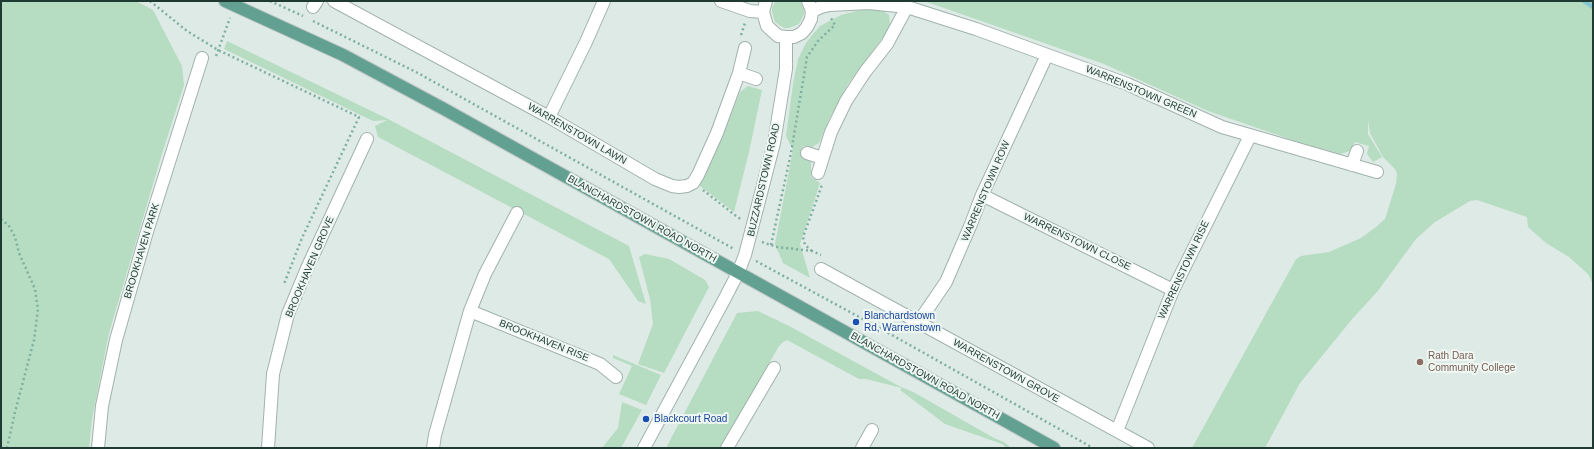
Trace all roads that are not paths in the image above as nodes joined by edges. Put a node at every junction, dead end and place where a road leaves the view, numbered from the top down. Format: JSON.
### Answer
{"nodes":[{"id":1,"x":334,"y":1,"type":"edge"},
{"id":2,"x":604,"y":1,"type":"edge"},
{"id":3,"x":721,"y":1,"type":"edge"},
{"id":4,"x":230,"y":3,"type":"edge"},
{"id":5,"x":764,"y":6,"type":"edge"},
{"id":6,"x":810,"y":6,"type":"edge"},
{"id":7,"x":907,"y":7,"type":"junction"},
{"id":8,"x":786,"y":37,"type":"junction"},
{"id":9,"x":743,"y":43,"type":"road end"},
{"id":10,"x":1047,"y":55,"type":"junction"},
{"id":11,"x":208,"y":61,"type":"road end"},
{"id":12,"x":739,"y":73,"type":"junction"},
{"id":13,"x":756,"y":79,"type":"dead end"},
{"id":14,"x":549,"y":117,"type":"junction"},
{"id":15,"x":1250,"y":136,"type":"junction"},
{"id":16,"x":367,"y":139,"type":"dead end"},
{"id":17,"x":1357,"y":152,"type":"dead end"},
{"id":18,"x":807,"y":153,"type":"dead end"},
{"id":19,"x":822,"y":158,"type":"junction"},
{"id":20,"x":1352,"y":165,"type":"junction"},
{"id":21,"x":1377,"y":172,"type":"dead end"},
{"id":22,"x":821,"y":176,"type":"road end"},
{"id":23,"x":982,"y":195,"type":"junction"},
{"id":24,"x":517,"y":213,"type":"dead end"},
{"id":25,"x":821,"y":269,"type":"dead end"},
{"id":26,"x":738,"y":273,"type":"junction"},
{"id":27,"x":1172,"y":290,"type":"junction"},
{"id":28,"x":470,"y":311,"type":"junction"},
{"id":29,"x":918,"y":323,"type":"junction"},
{"id":30,"x":774,"y":368,"type":"dead end"},
{"id":31,"x":616,"y":377,"type":"dead end"},
{"id":32,"x":872,"y":430,"type":"dead end"},
{"id":33,"x":1116,"y":431,"type":"junction"},
{"id":34,"x":98,"y":448,"type":"edge"},
{"id":35,"x":268,"y":448,"type":"edge"},
{"id":36,"x":433,"y":448,"type":"edge"},
{"id":37,"x":644,"y":448,"type":"edge"},
{"id":38,"x":728,"y":448,"type":"edge"},
{"id":39,"x":862,"y":448,"type":"edge"},
{"id":40,"x":1054,"y":448,"type":"edge"},
{"id":41,"x":1148,"y":448,"type":"edge"}],
"edges":[{"from":1,"to":14,"type":"street","name":"WARRENSTOWN LAWN"},
{"from":2,"to":14,"type":"street"},
{"from":3,"to":5,"type":"street"},
{"from":4,"to":26,"type":"main road","name":"BLANCHARDSTOWN ROAD NORTH"},
{"from":5,"to":8,"type":"street"},
{"from":6,"to":7,"type":"street","name":"WARRENSTOWN GREEN"},
{"from":6,"to":8,"type":"street"},
{"from":7,"to":10,"type":"street","name":"WARRENSTOWN GREEN"},
{"from":7,"to":19,"type":"street"},
{"from":8,"to":26,"type":"street","name":"BUZZARDSTOWN ROAD"},
{"from":9,"to":12,"type":"street"},
{"from":10,"to":15,"type":"street","name":"WARRENSTOWN GREEN"},
{"from":10,"to":23,"type":"street","name":"WARRENSTOWN ROW"},
{"from":11,"to":34,"type":"street","name":"BROOKHAVEN PARK"},
{"from":12,"to":13,"type":"street"},
{"from":12,"to":14,"type":"street","name":"WARRENSTOWN LAWN"},
{"from":15,"to":20,"type":"street","name":"WARRENSTOWN GREEN"},
{"from":15,"to":27,"type":"street","name":"WARRENSTOWN RISE"},
{"from":16,"to":35,"type":"street","name":"BROOKHAVEN GROVE"},
{"from":17,"to":20,"type":"street"},
{"from":18,"to":19,"type":"street"},
{"from":19,"to":22,"type":"street"},
{"from":20,"to":21,"type":"street","name":"WARRENSTOWN GREEN"},
{"from":23,"to":27,"type":"street","name":"WARRENSTOWN CLOSE"},
{"from":23,"to":29,"type":"street","name":"WARRENSTOWN ROW"},
{"from":24,"to":28,"type":"street"},
{"from":25,"to":29,"type":"street","name":"WARRENSTOWN GROVE"},
{"from":26,"to":37,"type":"street"},
{"from":26,"to":40,"type":"main road","name":"BLANCHARDSTOWN ROAD NORTH"},
{"from":27,"to":33,"type":"street","name":"WARRENSTOWN RISE"},
{"from":28,"to":31,"type":"street","name":"BROOKHAVEN RISE"},
{"from":28,"to":36,"type":"street"},
{"from":29,"to":33,"type":"street","name":"WARRENSTOWN GROVE"},
{"from":30,"to":38,"type":"street"},
{"from":32,"to":39,"type":"street"},
{"from":33,"to":41,"type":"street","name":"WARRENSTOWN GROVE"}]}
